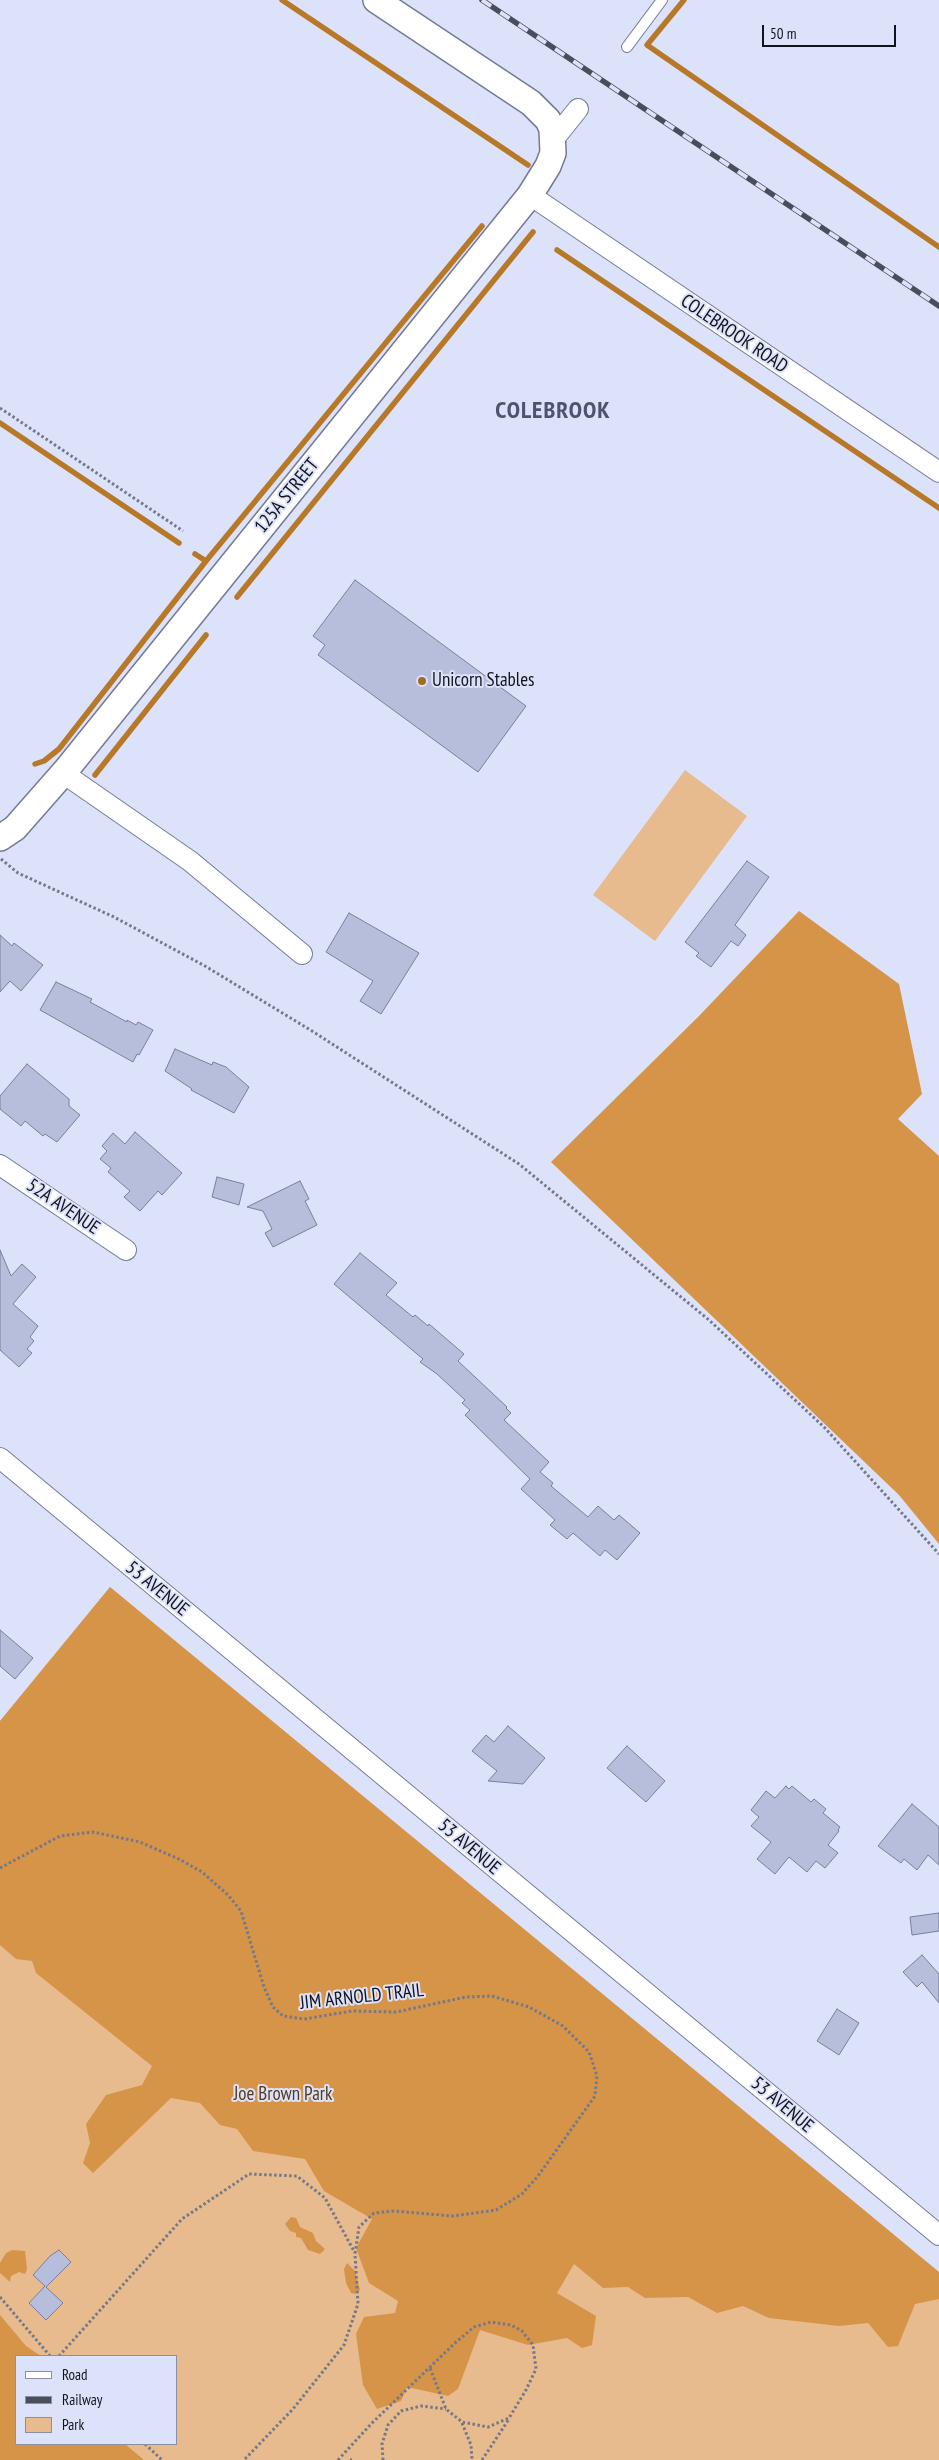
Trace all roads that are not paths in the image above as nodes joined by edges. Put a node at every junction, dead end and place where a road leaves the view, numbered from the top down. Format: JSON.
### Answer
{"nodes":[{"id":1,"x":376,"y":0,"type":"edge"},
{"id":2,"x":662,"y":0,"type":"edge"},
{"id":3,"x":627,"y":47,"type":"dead end"},
{"id":4,"x":578,"y":109,"type":"dead end"},
{"id":5,"x":551,"y":130,"type":"junction"},
{"id":6,"x":530,"y":195,"type":"junction"},
{"id":7,"x":939,"y":472,"type":"edge"},
{"id":8,"x":62,"y":773,"type":"junction"},
{"id":9,"x":0,"y":838,"type":"edge"},
{"id":10,"x":302,"y":954,"type":"dead end"},
{"id":11,"x":0,"y":1165,"type":"edge"},
{"id":12,"x":126,"y":1250,"type":"dead end"},
{"id":13,"x":0,"y":1458,"type":"edge"},
{"id":14,"x":939,"y":2235,"type":"edge"}],
"edges":[{"from":1,"to":5,"type":"street"},
{"from":2,"to":3,"type":"lane"},
{"from":4,"to":5,"type":"street","name":"125A STREET"},
{"from":5,"to":6,"type":"street","name":"125A STREET"},
{"from":6,"to":7,"type":"street","name":"COLEBROOK ROAD"},
{"from":6,"to":8,"type":"street","name":"125A STREET"},
{"from":8,"to":9,"type":"street","name":"125A STREET"},
{"from":8,"to":10,"type":"street"},
{"from":11,"to":12,"type":"street","name":"52A AVENUE"},
{"from":13,"to":14,"type":"street","name":"53 AVENUE"}]}
